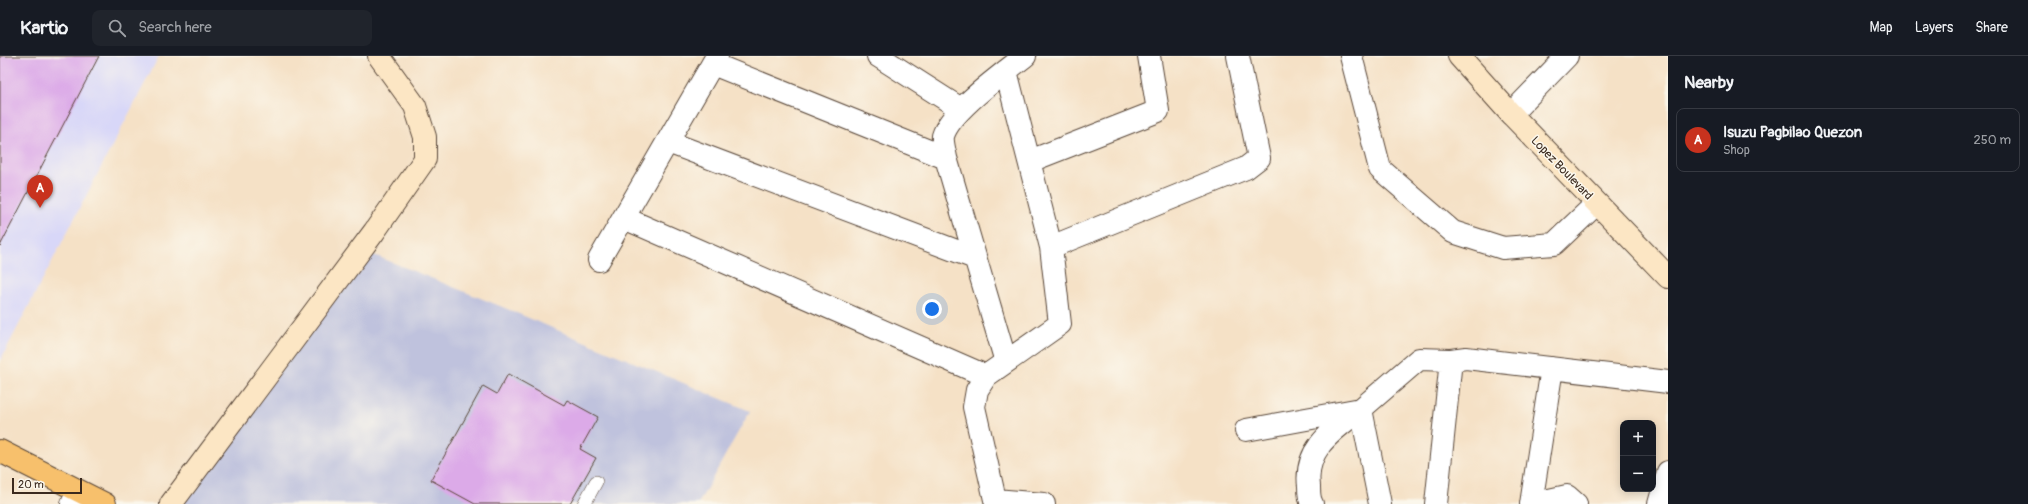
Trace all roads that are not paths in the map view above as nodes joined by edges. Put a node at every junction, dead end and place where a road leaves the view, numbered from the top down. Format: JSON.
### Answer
{"nodes":[{"id":1,"x":379,"y":56,"type":"edge"},
{"id":2,"x":878,"y":56,"type":"edge"},
{"id":3,"x":1025,"y":56,"type":"edge"},
{"id":4,"x":1149,"y":56,"type":"edge"},
{"id":5,"x":1238,"y":56,"type":"edge"},
{"id":6,"x":1351,"y":56,"type":"edge"},
{"id":7,"x":1459,"y":56,"type":"edge"},
{"id":8,"x":1567,"y":56,"type":"edge"},
{"id":9,"x":715,"y":60,"type":"edge"},
{"id":10,"x":1006,"y":71,"type":"junction"},
{"id":11,"x":961,"y":108,"type":"junction"},
{"id":12,"x":1511,"y":114,"type":"junction"},
{"id":13,"x":668,"y":142,"type":"junction"},
{"id":14,"x":946,"y":158,"type":"junction"},
{"id":15,"x":1030,"y":161,"type":"junction"},
{"id":16,"x":1596,"y":204,"type":"junction"},
{"id":17,"x":624,"y":218,"type":"junction"},
{"id":18,"x":1051,"y":247,"type":"junction"},
{"id":19,"x":976,"y":258,"type":"junction"},
{"id":20,"x":599,"y":260,"type":"dead end"},
{"id":21,"x":1668,"y":278,"type":"edge"},
{"id":22,"x":1451,"y":360,"type":"junction"},
{"id":23,"x":1006,"y":362,"type":"junction"},
{"id":24,"x":1552,"y":368,"type":"junction"},
{"id":25,"x":986,"y":376,"type":"junction"},
{"id":26,"x":1668,"y":382,"type":"edge"},
{"id":27,"x":1361,"y":409,"type":"junction"},
{"id":28,"x":1246,"y":430,"type":"dead end"},
{"id":29,"x":0,"y":451,"type":"edge"},
{"id":30,"x":1668,"y":472,"type":"edge"},
{"id":31,"x":596,"y":482,"type":"dead end"},
{"id":32,"x":75,"y":497,"type":"edge"},
{"id":33,"x":995,"y":502,"type":"edge"},
{"id":34,"x":104,"y":504,"type":"edge"},
{"id":35,"x":171,"y":504,"type":"edge"},
{"id":36,"x":584,"y":504,"type":"edge"},
{"id":37,"x":1044,"y":504,"type":"edge"},
{"id":38,"x":1312,"y":504,"type":"edge"},
{"id":39,"x":1380,"y":504,"type":"edge"},
{"id":40,"x":1436,"y":504,"type":"edge"},
{"id":41,"x":1531,"y":504,"type":"edge"},
{"id":42,"x":1576,"y":504,"type":"edge"},
{"id":43,"x":1659,"y":504,"type":"edge"}],
"edges":[{"from":1,"to":35,"type":"street"},
{"from":2,"to":11,"type":"street"},
{"from":3,"to":10,"type":"street"},
{"from":4,"to":15,"type":"street"},
{"from":5,"to":18,"type":"street"},
{"from":6,"to":16,"type":"street"},
{"from":7,"to":12,"type":"street","name":"Lopez Boulevard"},
{"from":8,"to":12,"type":"street"},
{"from":9,"to":13,"type":"street"},
{"from":9,"to":14,"type":"street"},
{"from":10,"to":11,"type":"street"},
{"from":10,"to":15,"type":"street"},
{"from":11,"to":14,"type":"street"},
{"from":12,"to":16,"type":"street","name":"Lopez Boulevard"},
{"from":13,"to":17,"type":"street"},
{"from":13,"to":19,"type":"street"},
{"from":14,"to":19,"type":"street"},
{"from":15,"to":18,"type":"street"},
{"from":16,"to":21,"type":"street","name":"Lopez Boulevard"},
{"from":17,"to":20,"type":"street"},
{"from":17,"to":25,"type":"street"},
{"from":18,"to":23,"type":"street"},
{"from":19,"to":23,"type":"street"},
{"from":22,"to":24,"type":"street"},
{"from":22,"to":27,"type":"street"},
{"from":22,"to":40,"type":"street"},
{"from":23,"to":25,"type":"street"},
{"from":24,"to":26,"type":"street"},
{"from":24,"to":41,"type":"street"},
{"from":25,"to":33,"type":"street"},
{"from":27,"to":28,"type":"street"},
{"from":27,"to":38,"type":"street"},
{"from":27,"to":39,"type":"street"},
{"from":29,"to":32,"type":"main road"},
{"from":30,"to":43,"type":"street"},
{"from":31,"to":36,"type":"lane"},
{"from":32,"to":34,"type":"main road"},
{"from":33,"to":37,"type":"street"},
{"from":41,"to":42,"type":"street"}]}
